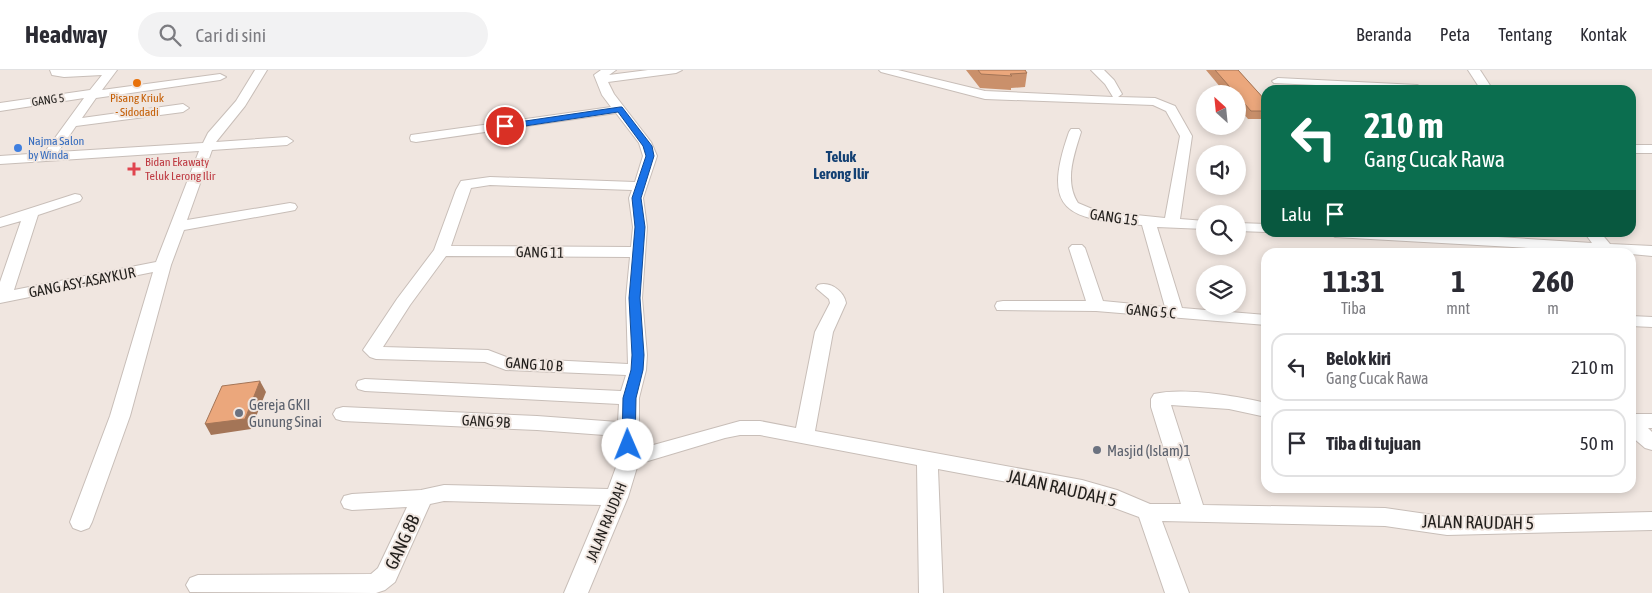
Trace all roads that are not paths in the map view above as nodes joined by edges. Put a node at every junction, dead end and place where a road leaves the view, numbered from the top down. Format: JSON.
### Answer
{"nodes":[{"id":1,"x":56,"y":70,"type":"edge"},
{"id":2,"x":111,"y":70,"type":"edge"},
{"id":3,"x":261,"y":70,"type":"edge"},
{"id":4,"x":676,"y":70,"type":"edge"},
{"id":5,"x":885,"y":70,"type":"edge"},
{"id":6,"x":1097,"y":70,"type":"edge"},
{"id":7,"x":1268,"y":70,"type":"edge"},
{"id":8,"x":1479,"y":72,"type":"edge"},
{"id":9,"x":606,"y":74,"type":"edge"},
{"id":10,"x":220,"y":77,"type":"dead end"},
{"id":11,"x":1281,"y":85,"type":"edge"},
{"id":12,"x":1485,"y":85,"type":"edge"},
{"id":13,"x":96,"y":94,"type":"junction"},
{"id":14,"x":1116,"y":94,"type":"dead end"},
{"id":15,"x":0,"y":107,"type":"edge"},
{"id":16,"x":183,"y":108,"type":"dead end"},
{"id":17,"x":620,"y":109,"type":"junction"},
{"id":18,"x":74,"y":123,"type":"junction"},
{"id":19,"x":1075,"y":132,"type":"dead end"},
{"id":20,"x":416,"y":138,"type":"dead end"},
{"id":21,"x":287,"y":141,"type":"dead end"},
{"id":22,"x":206,"y":147,"type":"junction"},
{"id":23,"x":1636,"y":149,"type":"edge"},
{"id":24,"x":1652,"y":149,"type":"edge"},
{"id":25,"x":50,"y":155,"type":"junction"},
{"id":26,"x":0,"y":160,"type":"edge"},
{"id":27,"x":640,"y":186,"type":"junction"},
{"id":28,"x":75,"y":198,"type":"dead end"},
{"id":29,"x":290,"y":207,"type":"dead end"},
{"id":30,"x":31,"y":213,"type":"junction"},
{"id":31,"x":1148,"y":221,"type":"junction"},
{"id":32,"x":0,"y":223,"type":"edge"},
{"id":33,"x":1172,"y":223,"type":"junction"},
{"id":34,"x":1196,"y":224,"type":"edge"},
{"id":35,"x":179,"y":226,"type":"junction"},
{"id":36,"x":1246,"y":227,"type":"edge"},
{"id":37,"x":1261,"y":228,"type":"edge"},
{"id":38,"x":1430,"y":237,"type":"edge"},
{"id":39,"x":1455,"y":237,"type":"edge"},
{"id":40,"x":1595,"y":237,"type":"edge"},
{"id":41,"x":1077,"y":248,"type":"dead end"},
{"id":42,"x":1442,"y":248,"type":"edge"},
{"id":43,"x":1604,"y":248,"type":"joint"},
{"id":44,"x":1636,"y":250,"type":"edge"},
{"id":45,"x":442,"y":251,"type":"junction"},
{"id":46,"x":1652,"y":251,"type":"edge"},
{"id":47,"x":639,"y":252,"type":"junction"},
{"id":48,"x":164,"y":265,"type":"junction"},
{"id":49,"x":824,"y":288,"type":"dead end"},
{"id":50,"x":1,"y":298,"type":"edge"},
{"id":51,"x":1003,"y":306,"type":"dead end"},
{"id":52,"x":1096,"y":306,"type":"junction"},
{"id":53,"x":1175,"y":313,"type":"junction"},
{"id":54,"x":1261,"y":320,"type":"edge"},
{"id":55,"x":1636,"y":320,"type":"edge"},
{"id":56,"x":1652,"y":322,"type":"edge"},
{"id":57,"x":637,"y":370,"type":"junction"},
{"id":58,"x":365,"y":385,"type":"dead end"},
{"id":59,"x":629,"y":398,"type":"junction"},
{"id":60,"x":1261,"y":409,"type":"edge"},
{"id":61,"x":343,"y":414,"type":"dead end"},
{"id":62,"x":1652,"y":421,"type":"edge"},
{"id":63,"x":1636,"y":423,"type":"edge"},
{"id":64,"x":1636,"y":428,"type":"edge"},
{"id":65,"x":628,"y":430,"type":"junction"},
{"id":66,"x":804,"y":436,"type":"junction"},
{"id":67,"x":1652,"y":444,"type":"edge"},
{"id":68,"x":629,"y":459,"type":"junction"},
{"id":69,"x":927,"y":459,"type":"junction"},
{"id":70,"x":617,"y":497,"type":"junction"},
{"id":71,"x":422,"y":498,"type":"junction"},
{"id":72,"x":352,"y":502,"type":"dead end"},
{"id":73,"x":1148,"y":512,"type":"junction"},
{"id":74,"x":1195,"y":514,"type":"junction"},
{"id":75,"x":1652,"y":521,"type":"edge"},
{"id":76,"x":80,"y":522,"type":"dead end"},
{"id":77,"x":198,"y":585,"type":"dead end"},
{"id":78,"x":576,"y":593,"type":"edge"},
{"id":79,"x":931,"y":593,"type":"edge"},
{"id":80,"x":1177,"y":593,"type":"edge"}],
"edges":[{"from":1,"to":2,"type":"street"},
{"from":2,"to":13,"type":"street"},
{"from":3,"to":22,"type":"street"},
{"from":4,"to":9,"type":"street"},
{"from":5,"to":33,"type":"street"},
{"from":6,"to":14,"type":"street"},
{"from":7,"to":11,"type":"street"},
{"from":8,"to":12,"type":"street"},
{"from":9,"to":17,"type":"street","name":"JALAN RAUDAH"},
{"from":10,"to":13,"type":"street","name":"GANG 5"},
{"from":13,"to":15,"type":"street","name":"GANG 5"},
{"from":13,"to":18,"type":"street"},
{"from":16,"to":18,"type":"street"},
{"from":17,"to":20,"type":"street"},
{"from":17,"to":27,"type":"street","name":"JALAN RAUDAH"},
{"from":18,"to":25,"type":"street"},
{"from":19,"to":31,"type":"street","name":"GANG 15"},
{"from":21,"to":22,"type":"street"},
{"from":22,"to":25,"type":"street"},
{"from":22,"to":35,"type":"street"},
{"from":23,"to":24,"type":"street"},
{"from":25,"to":26,"type":"street"},
{"from":27,"to":45,"type":"street"},
{"from":27,"to":47,"type":"street","name":"JALAN RAUDAH"},
{"from":28,"to":30,"type":"street"},
{"from":29,"to":35,"type":"street"},
{"from":30,"to":32,"type":"street"},
{"from":30,"to":50,"type":"street"},
{"from":31,"to":33,"type":"street","name":"GANG 15"},
{"from":31,"to":53,"type":"street"},
{"from":33,"to":34,"type":"street","name":"GANG 15"},
{"from":35,"to":48,"type":"street"},
{"from":36,"to":37,"type":"street"},
{"from":38,"to":42,"type":"street"},
{"from":39,"to":43,"type":"street"},
{"from":40,"to":43,"type":"street"},
{"from":41,"to":52,"type":"street"},
{"from":44,"to":46,"type":"street"},
{"from":45,"to":47,"type":"street","name":"GANG 11"},
{"from":45,"to":57,"type":"street","name":"GANG 10 B"},
{"from":47,"to":57,"type":"street","name":"JALAN RAUDAH"},
{"from":48,"to":50,"type":"street","name":"GANG ASY-ASAYKUR"},
{"from":48,"to":76,"type":"street"},
{"from":49,"to":66,"type":"street"},
{"from":51,"to":52,"type":"street","name":"GANG 5 C"},
{"from":52,"to":53,"type":"street","name":"GANG 5 C"},
{"from":53,"to":54,"type":"street","name":"GANG 5 C"},
{"from":55,"to":56,"type":"street"},
{"from":57,"to":59,"type":"street","name":"JALAN RAUDAH"},
{"from":58,"to":59,"type":"street"},
{"from":59,"to":65,"type":"street","name":"JALAN RAUDAH"},
{"from":60,"to":74,"type":"street"},
{"from":61,"to":65,"type":"street","name":"GANG 9B"},
{"from":62,"to":63,"type":"street"},
{"from":64,"to":67,"type":"street"},
{"from":65,"to":68,"type":"street","name":"JALAN RAUDAH"},
{"from":66,"to":68,"type":"street","name":"JALAN RAUDAH 5"},
{"from":66,"to":69,"type":"street","name":"JALAN RAUDAH 5"},
{"from":68,"to":70,"type":"street","name":"JALAN RAUDAH"},
{"from":69,"to":73,"type":"street","name":"JALAN RAUDAH 5"},
{"from":69,"to":79,"type":"street"},
{"from":70,"to":71,"type":"street","name":"GANG 8B"},
{"from":70,"to":78,"type":"street","name":"JALAN RAUDAH"},
{"from":71,"to":72,"type":"street","name":"GANG 8B"},
{"from":71,"to":77,"type":"street","name":"GANG 8B"},
{"from":73,"to":74,"type":"street","name":"JALAN RAUDAH 5"},
{"from":73,"to":80,"type":"street"},
{"from":74,"to":75,"type":"street","name":"JALAN RAUDAH 5"}]}
